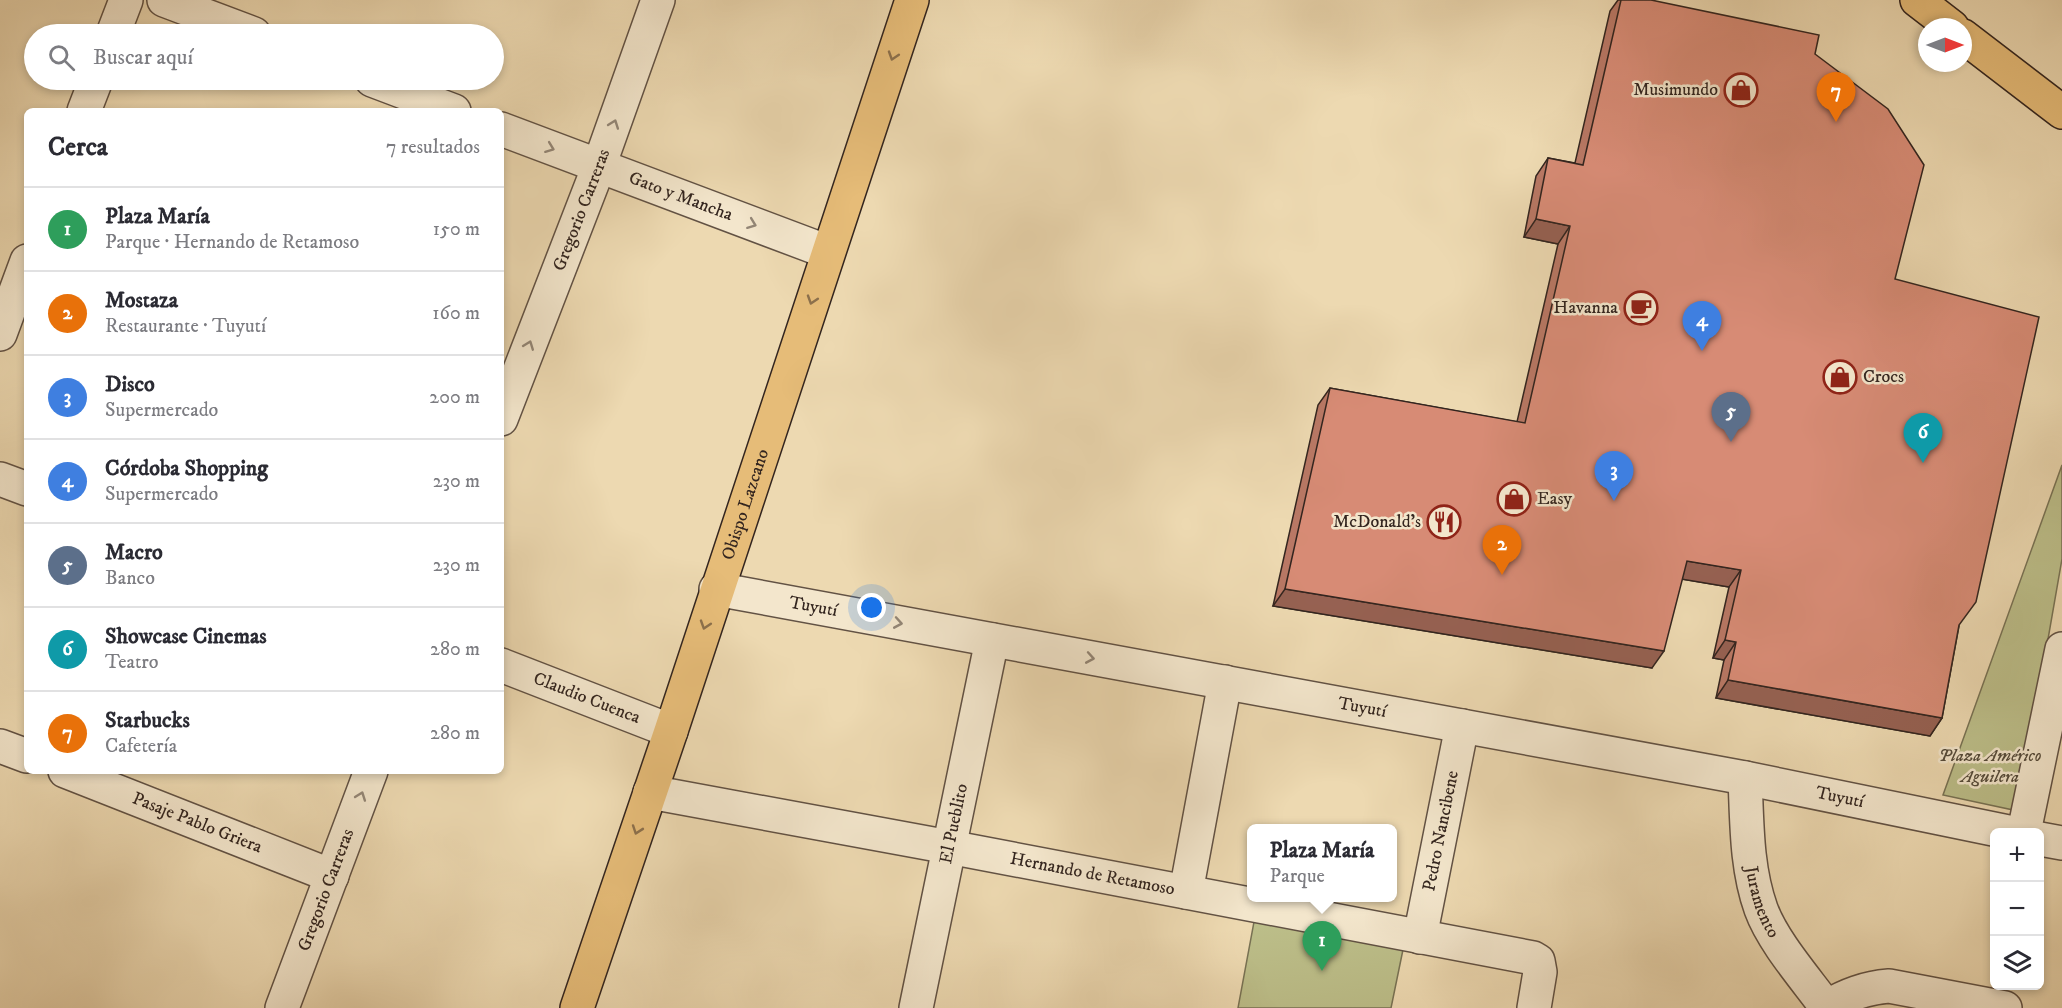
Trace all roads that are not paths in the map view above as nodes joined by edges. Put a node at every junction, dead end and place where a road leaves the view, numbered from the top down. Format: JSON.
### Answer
{"nodes":[{"id":1,"x":126,"y":0,"type":"edge"},
{"id":2,"x":164,"y":0,"type":"edge"},
{"id":3,"x":658,"y":0,"type":"edge"},
{"id":4,"x":912,"y":0,"type":"edge"},
{"id":5,"x":1917,"y":0,"type":"edge"},
{"id":6,"x":1940,"y":18,"type":"edge"},
{"id":7,"x":117,"y":24,"type":"edge"},
{"id":8,"x":228,"y":24,"type":"edge"},
{"id":9,"x":1972,"y":43,"type":"edge"},
{"id":10,"x":92,"y":90,"type":"edge"},
{"id":11,"x":398,"y":90,"type":"edge"},
{"id":12,"x":85,"y":108,"type":"edge"},
{"id":13,"x":446,"y":108,"type":"edge"},
{"id":14,"x":2062,"y":112,"type":"edge"},
{"id":15,"x":504,"y":130,"type":"edge"},
{"id":16,"x":598,"y":166,"type":"junction"},
{"id":17,"x":828,"y":252,"type":"junction"},
{"id":18,"x":24,"y":269,"type":"edge"},
{"id":19,"x":0,"y":334,"type":"edge"},
{"id":20,"x":504,"y":404,"type":"edge"},
{"id":21,"x":0,"y":479,"type":"edge"},
{"id":22,"x":24,"y":488,"type":"edge"},
{"id":23,"x":716,"y":589,"type":"junction"},
{"id":24,"x":992,"y":640,"type":"junction"},
{"id":25,"x":2062,"y":649,"type":"edge"},
{"id":26,"x":504,"y":665,"type":"edge"},
{"id":27,"x":1225,"y":682,"type":"junction"},
{"id":28,"x":1462,"y":726,"type":"junction"},
{"id":29,"x":671,"y":731,"type":"junction"},
{"id":30,"x":0,"y":746,"type":"edge"},
{"id":31,"x":24,"y":755,"type":"edge"},
{"id":32,"x":72,"y":774,"type":"edge"},
{"id":33,"x":370,"y":774,"type":"edge"},
{"id":34,"x":1745,"y":778,"type":"junction"},
{"id":35,"x":650,"y":792,"type":"junction"},
{"id":36,"x":1990,"y":828,"type":"edge"},
{"id":37,"x":2025,"y":828,"type":"edge"},
{"id":38,"x":2044,"y":840,"type":"edge"},
{"id":39,"x":2062,"y":843,"type":"edge"},
{"id":40,"x":949,"y":847,"type":"junction"},
{"id":41,"x":332,"y":876,"type":"junction"},
{"id":42,"x":1186,"y":892,"type":"junction"},
{"id":43,"x":1420,"y":937,"type":"junction"},
{"id":44,"x":1827,"y":1007,"type":"edge"},
{"id":45,"x":282,"y":1008,"type":"edge"},
{"id":46,"x":577,"y":1008,"type":"edge"},
{"id":47,"x":916,"y":1008,"type":"edge"},
{"id":48,"x":1534,"y":1008,"type":"edge"},
{"id":49,"x":2005,"y":1008,"type":"edge"}],
"edges":[{"from":1,"to":7,"type":"street"},
{"from":2,"to":8,"type":"street"},
{"from":16,"to":3,"type":"street","name":"Gregorio Carreras","one_way":true},
{"from":4,"to":17,"type":"main road","name":"Obispo Lazcano","one_way":true},
{"from":5,"to":6,"type":"main road"},
{"from":9,"to":14,"type":"main road"},
{"from":10,"to":12,"type":"street"},
{"from":11,"to":13,"type":"street"},
{"from":15,"to":16,"type":"street","name":"Gato y Mancha","one_way":true},
{"from":16,"to":17,"type":"street","name":"Gato y Mancha","one_way":true},
{"from":20,"to":16,"type":"street","name":"Gregorio Carreras","one_way":true},
{"from":17,"to":23,"type":"main road","name":"Obispo Lazcano","one_way":true},
{"from":18,"to":19,"type":"street"},
{"from":21,"to":22,"type":"street"},
{"from":23,"to":24,"type":"street","name":"Tuyutí","one_way":true},
{"from":23,"to":29,"type":"main road","name":"Obispo Lazcano","one_way":true},
{"from":24,"to":27,"type":"street","name":"Tuyutí","one_way":true},
{"from":24,"to":40,"type":"street","name":"El Pueblito"},
{"from":25,"to":37,"type":"street"},
{"from":26,"to":29,"type":"street","name":"Claudio Cuenca"},
{"from":27,"to":28,"type":"street","name":"Tuyutí"},
{"from":27,"to":42,"type":"street"},
{"from":28,"to":34,"type":"street","name":"Tuyutí"},
{"from":28,"to":43,"type":"street","name":"Pedro Nancibene"},
{"from":29,"to":35,"type":"main road","name":"Obispo Lazcano"},
{"from":30,"to":31,"type":"street"},
{"from":32,"to":41,"type":"street","name":"Pasaje Pablo Griera"},
{"from":41,"to":33,"type":"street","name":"Gregorio Carreras","one_way":true},
{"from":34,"to":36,"type":"street","name":"Tuyutí"},
{"from":34,"to":44,"type":"street","name":"Juramento"},
{"from":35,"to":40,"type":"street","name":"Hernando de Retamoso"},
{"from":35,"to":46,"type":"main road","name":"Obispo Lazcano","one_way":true},
{"from":38,"to":39,"type":"street"},
{"from":40,"to":42,"type":"street","name":"Hernando de Retamoso"},
{"from":40,"to":47,"type":"street","name":"El Pueblito"},
{"from":41,"to":45,"type":"street","name":"Gregorio Carreras"},
{"from":42,"to":43,"type":"street","name":"Hernando de Retamoso"},
{"from":43,"to":48,"type":"street","name":"Hernando de Retamoso"},
{"from":44,"to":49,"type":"street"}]}
